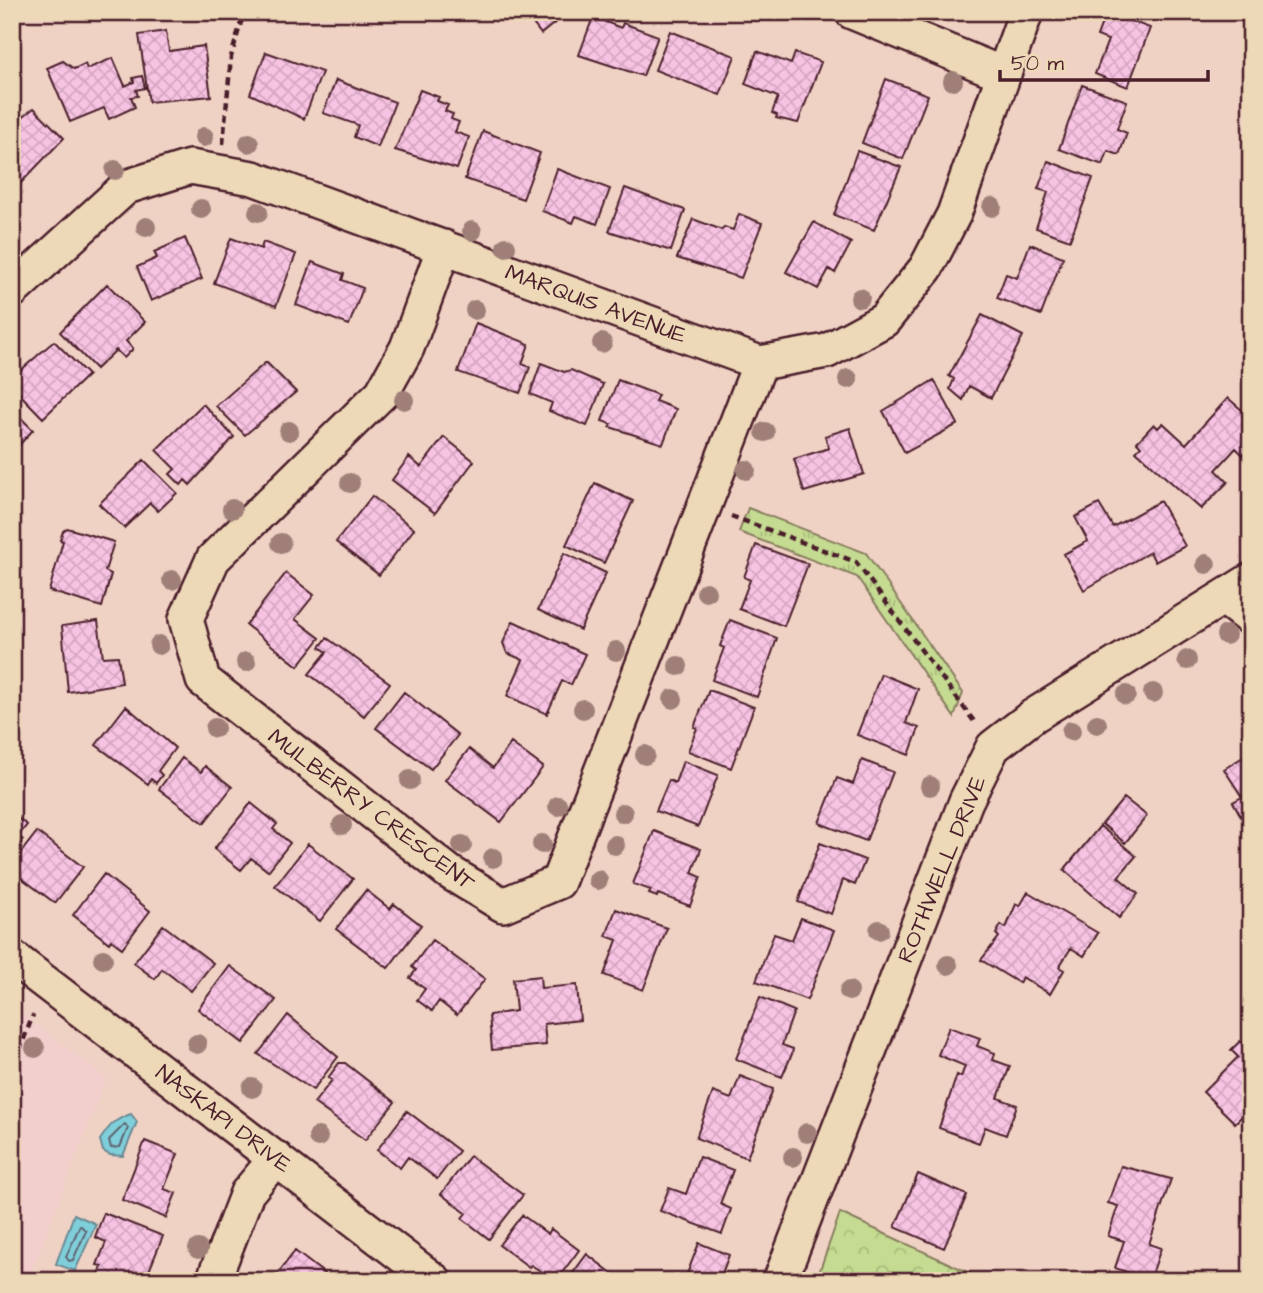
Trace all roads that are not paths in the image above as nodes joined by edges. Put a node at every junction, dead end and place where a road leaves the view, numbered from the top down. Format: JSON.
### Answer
{"nodes":[{"id":1,"x":852,"y":12,"type":"edge"},
{"id":2,"x":1026,"y":12,"type":"edge"},
{"id":3,"x":1003,"y":74,"type":"junction"},
{"id":4,"x":444,"y":247,"type":"junction"},
{"id":5,"x":12,"y":291,"type":"edge"},
{"id":6,"x":760,"y":363,"type":"junction"},
{"id":7,"x":1237,"y":589,"type":"edge"},
{"id":8,"x":1251,"y":619,"type":"edge"},
{"id":9,"x":12,"y":957,"type":"edge"},
{"id":10,"x":276,"y":1158,"type":"junction"},
{"id":11,"x":213,"y":1281,"type":"edge"},
{"id":12,"x":435,"y":1281,"type":"edge"},
{"id":13,"x":780,"y":1281,"type":"edge"}],
"edges":[{"from":1,"to":3,"type":"street"},
{"from":2,"to":3,"type":"street"},
{"from":3,"to":6,"type":"street"},
{"from":4,"to":5,"type":"street","name":"MARQUIS AVENUE"},
{"from":4,"to":6,"type":"street","name":"MARQUIS AVENUE"},
{"from":4,"to":6,"type":"street","name":"MULBERRY CRESCENT"},
{"from":7,"to":8,"type":"street","name":"ROTHWELL DRIVE"},
{"from":7,"to":13,"type":"street","name":"ROTHWELL DRIVE"},
{"from":9,"to":10,"type":"street","name":"NASKAPI DRIVE"},
{"from":10,"to":11,"type":"street"},
{"from":10,"to":12,"type":"street","name":"NASKAPI DRIVE"}]}
